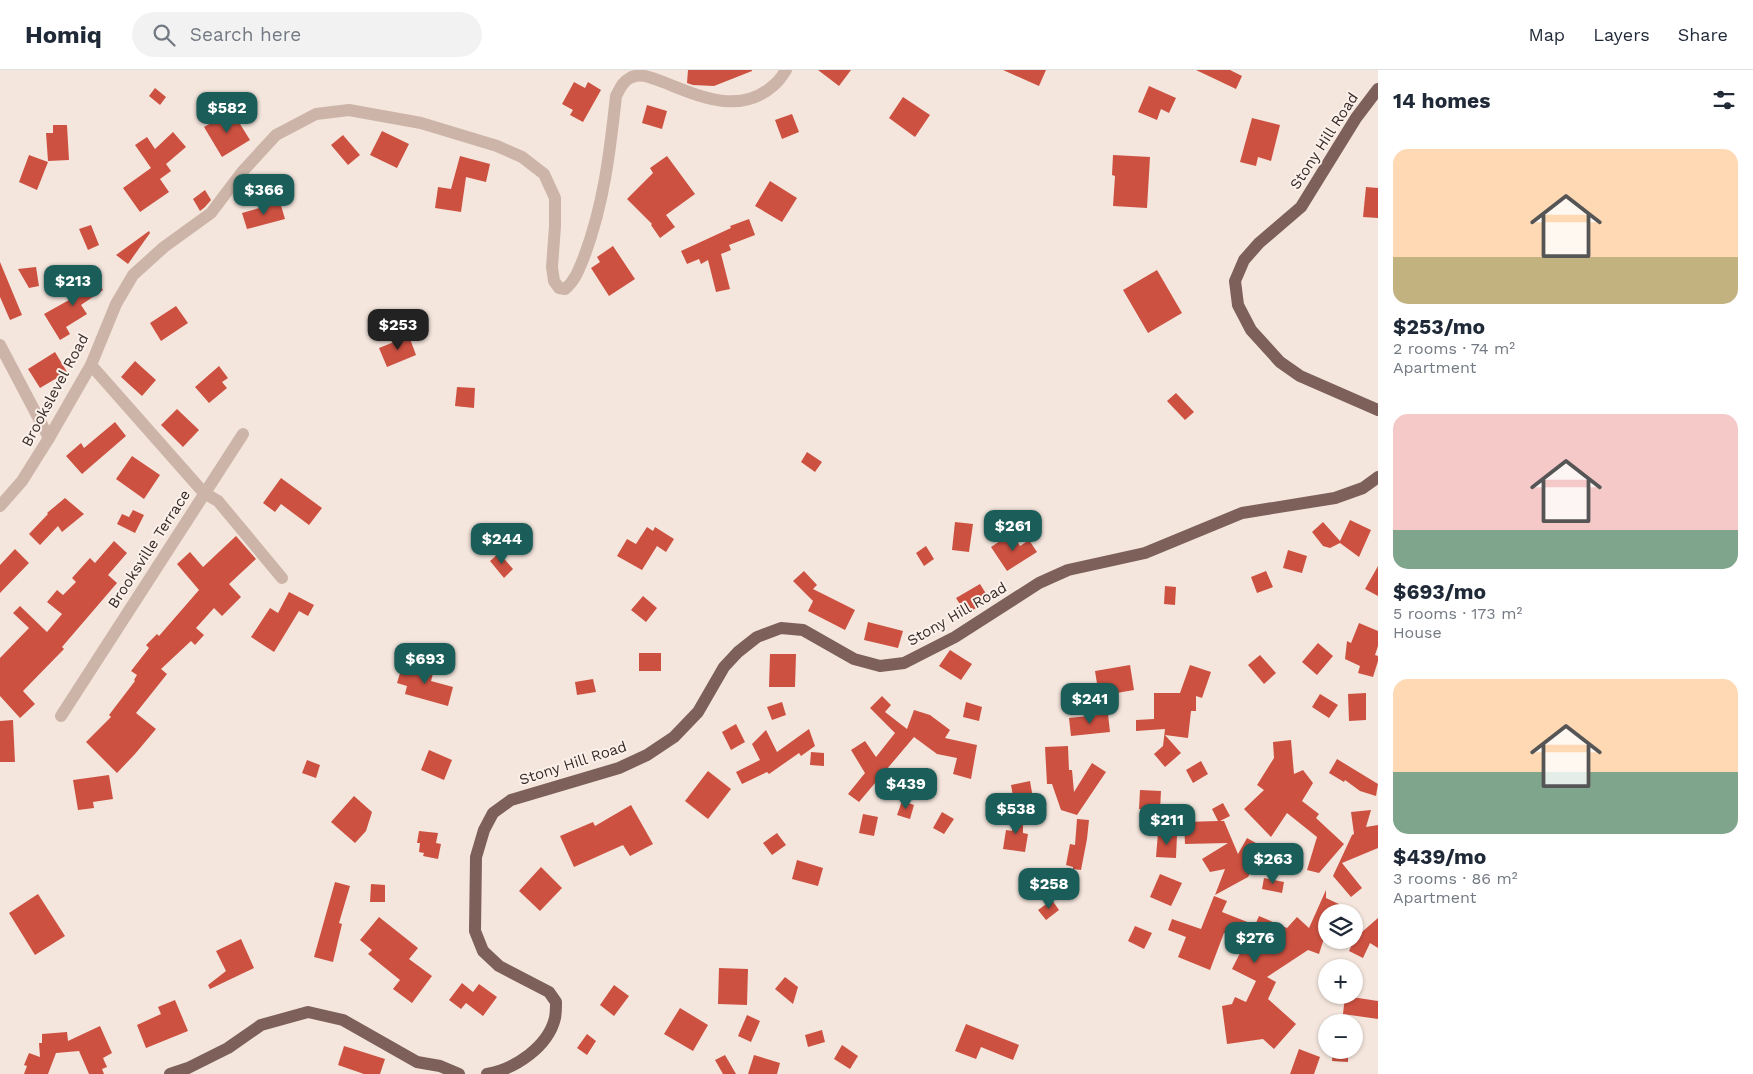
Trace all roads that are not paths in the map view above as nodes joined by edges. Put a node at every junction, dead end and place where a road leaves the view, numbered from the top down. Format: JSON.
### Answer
{"nodes":[{"id":1,"x":786,"y":70,"type":"edge"},
{"id":2,"x":1378,"y":89,"type":"edge"},
{"id":3,"x":0,"y":345,"type":"edge"},
{"id":4,"x":91,"y":365,"type":"junction"},
{"id":5,"x":1378,"y":410,"type":"edge"},
{"id":6,"x":243,"y":434,"type":"dead end"},
{"id":7,"x":49,"y":438,"type":"junction"},
{"id":8,"x":1378,"y":477,"type":"edge"},
{"id":9,"x":204,"y":493,"type":"junction"},
{"id":10,"x":0,"y":506,"type":"edge"},
{"id":11,"x":282,"y":578,"type":"dead end"},
{"id":12,"x":61,"y":716,"type":"dead end"},
{"id":13,"x":170,"y":1074,"type":"edge"},
{"id":14,"x":459,"y":1074,"type":"edge"},
{"id":15,"x":488,"y":1074,"type":"edge"}],
"edges":[{"from":1,"to":4,"type":"street","name":"Brookslevel Road"},
{"from":2,"to":5,"type":"main road","name":"Stony Hill Road"},
{"from":3,"to":7,"type":"street"},
{"from":4,"to":7,"type":"street","name":"Brookslevel Road"},
{"from":4,"to":9,"type":"street","name":"Brooksville Terrace"},
{"from":6,"to":9,"type":"street"},
{"from":7,"to":10,"type":"street","name":"Brookslevel Road"},
{"from":8,"to":15,"type":"main road","name":"Stony Hill Road"},
{"from":9,"to":11,"type":"street"},
{"from":9,"to":12,"type":"street","name":"Brooksville Terrace"},
{"from":13,"to":14,"type":"main road"}]}
